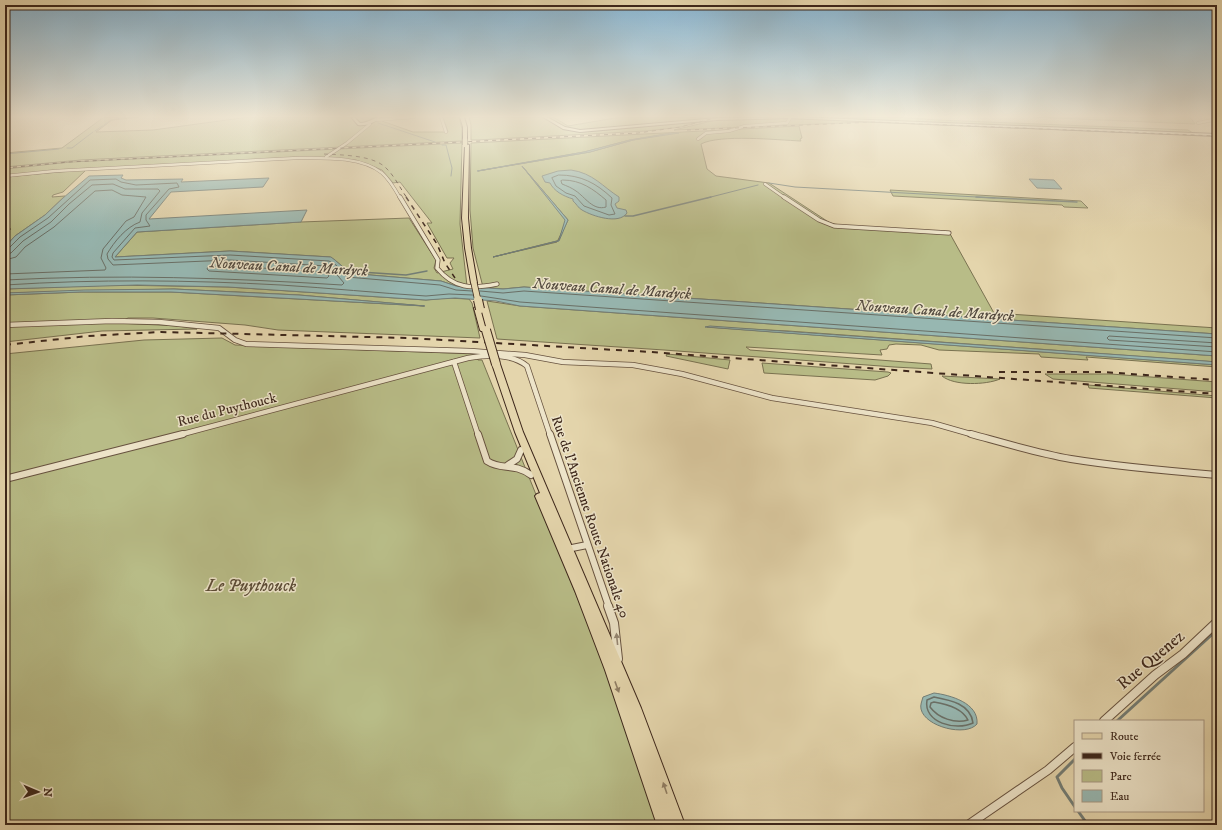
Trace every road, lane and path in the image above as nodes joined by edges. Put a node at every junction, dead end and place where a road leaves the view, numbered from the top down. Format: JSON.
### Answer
{"nodes":[{"id":1,"x":329,"y":156,"type":"edge"},
{"id":2,"x":334,"y":156,"type":"edge"},
{"id":3,"x":466,"y":156,"type":"edge"},
{"id":4,"x":325,"y":158,"type":"junction"},
{"id":5,"x":331,"y":158,"type":"junction"},
{"id":6,"x":5,"y":176,"type":"edge"},
{"id":7,"x":765,"y":184,"type":"dead end"},
{"id":8,"x":949,"y":233,"type":"dead end"},
{"id":9,"x":497,"y":284,"type":"dead end"},
{"id":10,"x":5,"y":325,"type":"edge"},
{"id":11,"x":454,"y":362,"type":"junction"},
{"id":12,"x":494,"y":364,"type":"junction"},
{"id":13,"x":526,"y":366,"type":"joint"},
{"id":14,"x":521,"y":450,"type":"junction"},
{"id":15,"x":507,"y":465,"type":"junction"},
{"id":16,"x":531,"y":475,"type":"junction"},
{"id":17,"x":1217,"y":475,"type":"edge"},
{"id":18,"x":5,"y":479,"type":"edge"},
{"id":19,"x":587,"y":545,"type":"junction"},
{"id":20,"x":566,"y":550,"type":"junction"},
{"id":21,"x":1217,"y":622,"type":"edge"},
{"id":22,"x":622,"y":678,"type":"junction"},
{"id":23,"x":1105,"y":720,"type":"edge"},
{"id":24,"x":1074,"y":748,"type":"edge"},
{"id":25,"x":664,"y":825,"type":"edge"},
{"id":26,"x":678,"y":825,"type":"edge"},
{"id":27,"x":968,"y":825,"type":"edge"}],
"edges":[{"from":1,"to":4,"type":"street"},
{"from":2,"to":5,"type":"street"},
{"from":3,"to":12,"type":"main road","bridge":true},
{"from":4,"to":5,"type":"street"},
{"from":4,"to":6,"type":"street"},
{"from":5,"to":9,"type":"street"},
{"from":7,"to":8,"type":"street"},
{"from":10,"to":17,"type":"street"},
{"from":11,"to":13,"type":"street","name":"Rue du Puythouck"},
{"from":11,"to":15,"type":"street"},
{"from":11,"to":18,"type":"street","name":"Rue du Puythouck"},
{"from":12,"to":14,"type":"main road"},
{"from":12,"to":20,"type":"main road"},
{"from":13,"to":19,"type":"street","name":"Rue de l'Ancienne Route Nationale 40"},
{"from":14,"to":15,"type":"street"},
{"from":14,"to":16,"type":"main road"},
{"from":15,"to":16,"type":"street"},
{"from":16,"to":20,"type":"main road"},
{"from":19,"to":20,"type":"street"},
{"from":22,"to":19,"type":"street","name":"Rue de l'Ancienne Route Nationale 40","one_way":true},
{"from":20,"to":22,"type":"main road"},
{"from":20,"to":25,"type":"main road","one_way":true},
{"from":21,"to":23,"type":"street","name":"Rue Quenez"},
{"from":26,"to":22,"type":"main road","one_way":true},
{"from":24,"to":27,"type":"street"}]}
